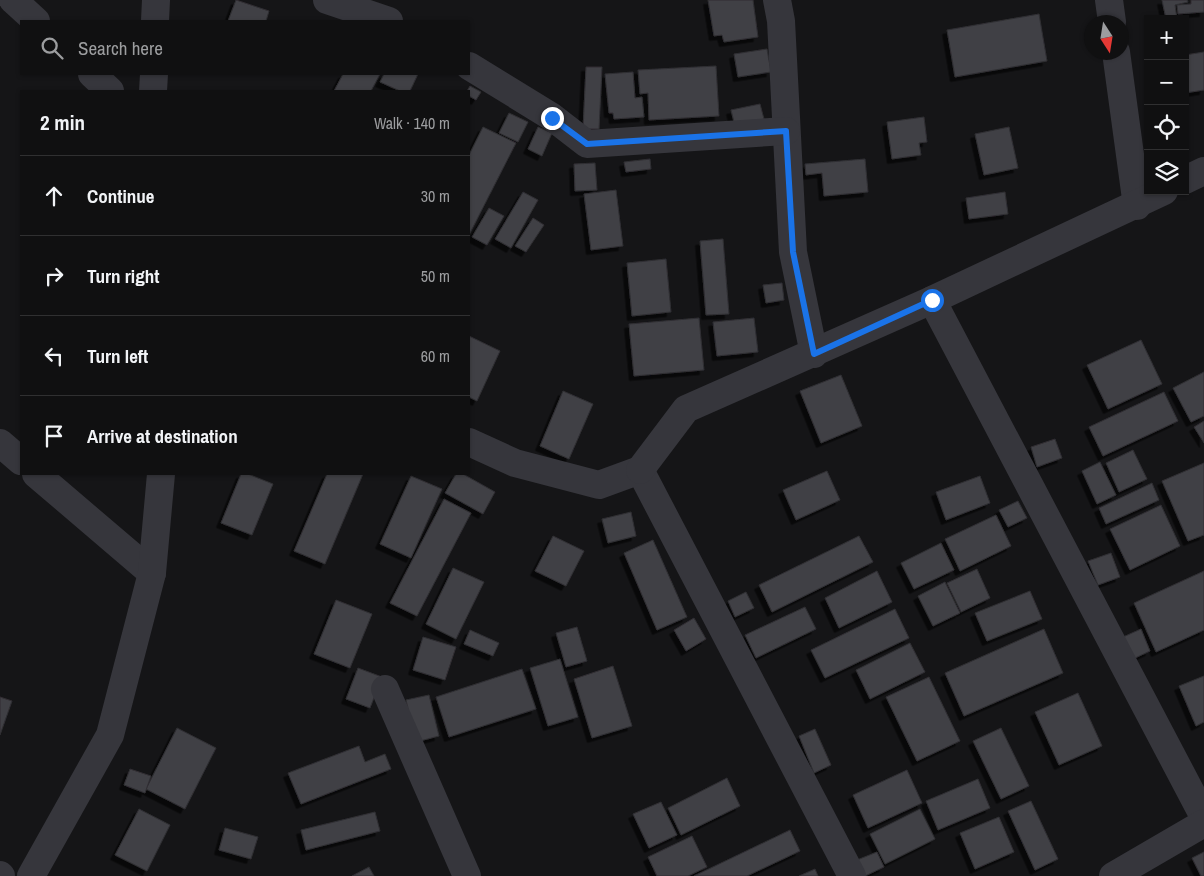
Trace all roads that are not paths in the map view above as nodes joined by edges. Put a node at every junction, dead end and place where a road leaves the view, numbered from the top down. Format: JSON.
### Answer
{"nodes":[{"id":1,"x":13,"y":0,"type":"edge"},
{"id":2,"x":156,"y":0,"type":"edge"},
{"id":3,"x":327,"y":0,"type":"edge"},
{"id":4,"x":777,"y":0,"type":"edge"},
{"id":5,"x":1109,"y":0,"type":"edge"},
{"id":6,"x":1111,"y":15,"type":"edge"},
{"id":7,"x":35,"y":20,"type":"edge"},
{"id":8,"x":156,"y":20,"type":"edge"},
{"id":9,"x":386,"y":20,"type":"edge"},
{"id":10,"x":1117,"y":60,"type":"edge"},
{"id":11,"x":470,"y":67,"type":"edge"},
{"id":12,"x":93,"y":75,"type":"edge"},
{"id":13,"x":154,"y":75,"type":"edge"},
{"id":14,"x":109,"y":90,"type":"edge"},
{"id":15,"x":153,"y":90,"type":"edge"},
{"id":16,"x":786,"y":131,"type":"junction"},
{"id":17,"x":1204,"y":171,"type":"edge"},
{"id":18,"x":1189,"y":178,"type":"edge"},
{"id":19,"x":1157,"y":195,"type":"edge"},
{"id":20,"x":1137,"y":206,"type":"junction"},
{"id":21,"x":932,"y":300,"type":"junction"},
{"id":22,"x":814,"y":354,"type":"junction"},
{"id":23,"x":470,"y":442,"type":"edge"},
{"id":24,"x":0,"y":443,"type":"edge"},
{"id":25,"x":20,"y":460,"type":"edge"},
{"id":26,"x":640,"y":470,"type":"junction"},
{"id":27,"x":37,"y":475,"type":"edge"},
{"id":28,"x":161,"y":475,"type":"edge"},
{"id":29,"x":152,"y":573,"type":"junction"},
{"id":30,"x":385,"y":689,"type":"dead end"},
{"id":31,"x":1204,"y":817,"type":"edge"},
{"id":32,"x":1204,"y":823,"type":"edge"},
{"id":33,"x":31,"y":876,"type":"edge"},
{"id":34,"x":467,"y":876,"type":"edge"},
{"id":35,"x":852,"y":876,"type":"edge"},
{"id":36,"x":1113,"y":876,"type":"edge"}],
"edges":[{"from":1,"to":7,"type":"street"},
{"from":2,"to":8,"type":"street"},
{"from":3,"to":9,"type":"street"},
{"from":4,"to":16,"type":"street"},
{"from":5,"to":6,"type":"street"},
{"from":10,"to":20,"type":"street"},
{"from":11,"to":16,"type":"street"},
{"from":12,"to":14,"type":"street"},
{"from":13,"to":15,"type":"street"},
{"from":16,"to":22,"type":"street"},
{"from":17,"to":18,"type":"street"},
{"from":19,"to":20,"type":"street"},
{"from":20,"to":21,"type":"street"},
{"from":21,"to":22,"type":"street"},
{"from":21,"to":31,"type":"street"},
{"from":22,"to":26,"type":"street"},
{"from":23,"to":26,"type":"street"},
{"from":24,"to":25,"type":"street"},
{"from":26,"to":35,"type":"street"},
{"from":27,"to":29,"type":"street"},
{"from":28,"to":29,"type":"street"},
{"from":29,"to":33,"type":"street"},
{"from":30,"to":34,"type":"street"},
{"from":32,"to":36,"type":"street"}]}
